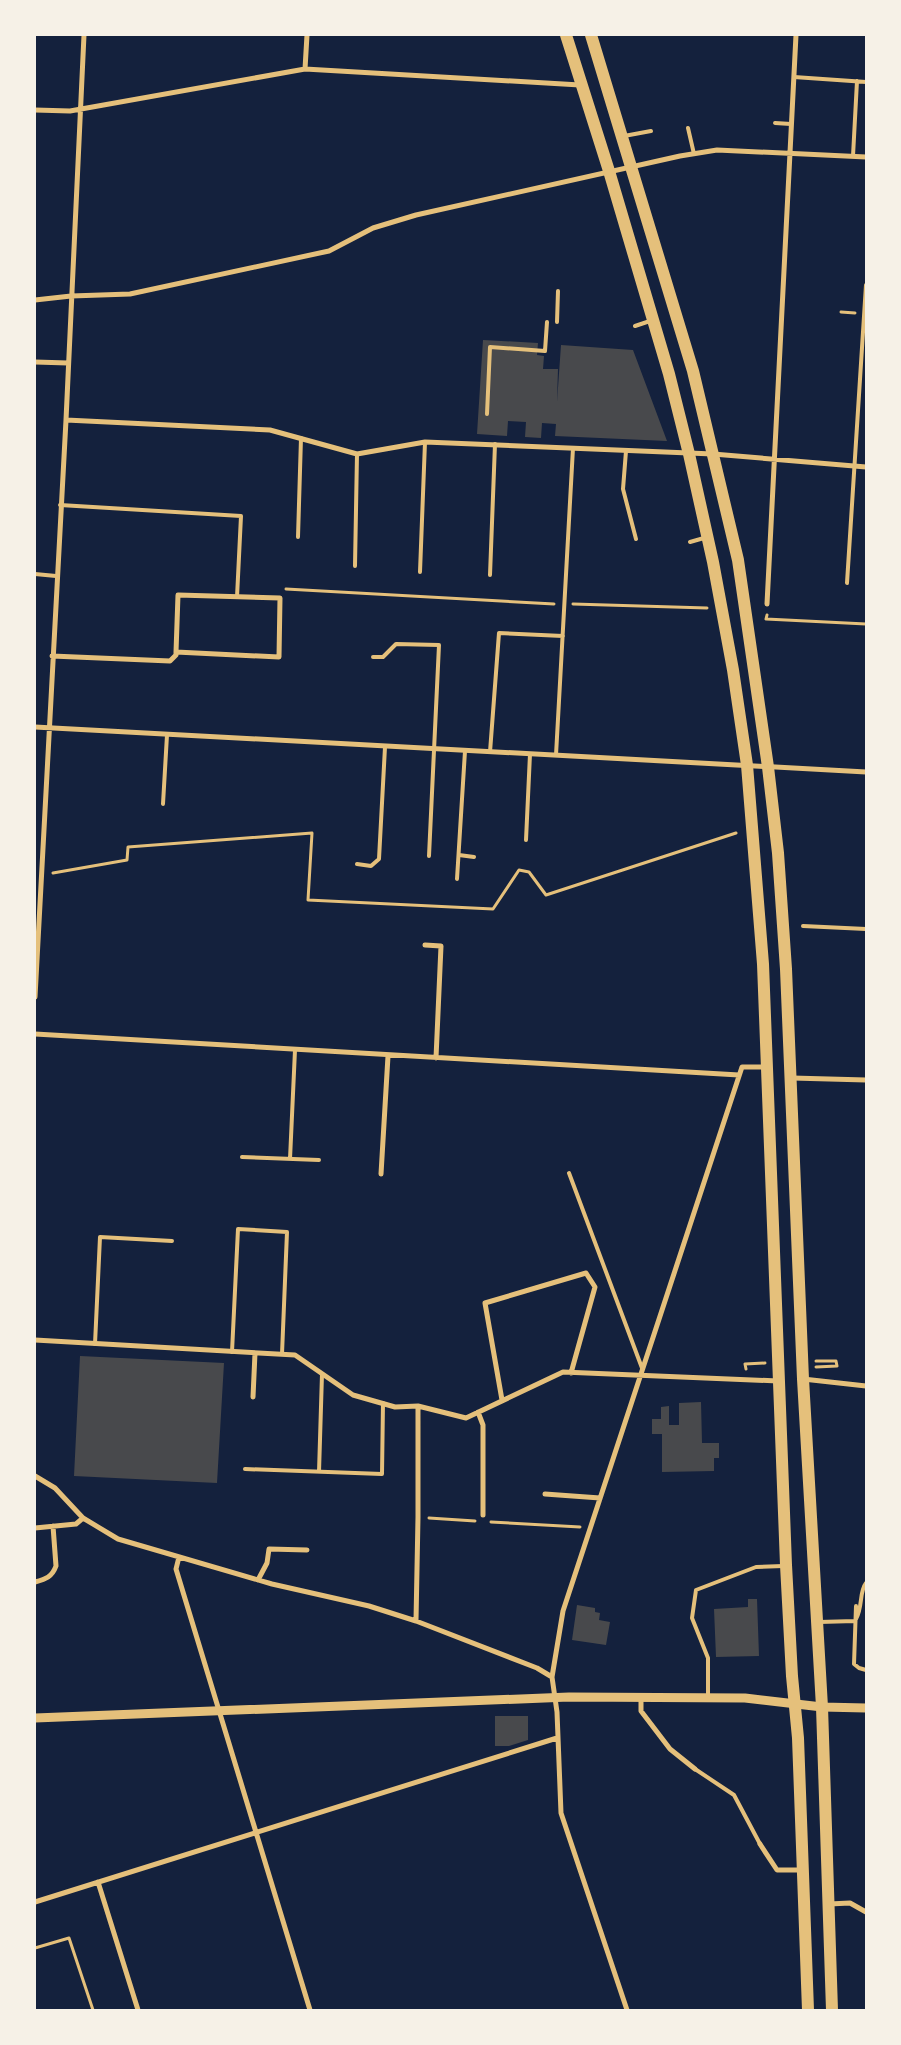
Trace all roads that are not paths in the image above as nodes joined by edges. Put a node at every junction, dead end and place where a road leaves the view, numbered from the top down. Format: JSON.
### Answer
{"nodes":[{"id":1,"x":84,"y":35,"type":"edge"},
{"id":2,"x":307,"y":35,"type":"edge"},
{"id":3,"x":566,"y":35,"type":"edge"},
{"id":4,"x":591,"y":35,"type":"edge"},
{"id":5,"x":796,"y":35,"type":"edge"},
{"id":6,"x":305,"y":69,"type":"junction"},
{"id":7,"x":794,"y":77,"type":"junction"},
{"id":8,"x":857,"y":81,"type":"junction"},
{"id":9,"x":866,"y":82,"type":"edge"},
{"id":10,"x":581,"y":84,"type":"junction"},
{"id":11,"x":80,"y":109,"type":"junction"},
{"id":12,"x":35,"y":110,"type":"edge"},
{"id":13,"x":775,"y":123,"type":"dead end"},
{"id":14,"x":791,"y":124,"type":"junction"},
{"id":15,"x":688,"y":128,"type":"dead end"},
{"id":16,"x":651,"y":131,"type":"dead end"},
{"id":17,"x":622,"y":137,"type":"junction"},
{"id":18,"x":789,"y":153,"type":"junction"},
{"id":19,"x":694,"y":154,"type":"junction"},
{"id":20,"x":853,"y":156,"type":"junction"},
{"id":21,"x":866,"y":157,"type":"edge"},
{"id":22,"x":632,"y":167,"type":"junction"},
{"id":23,"x":609,"y":171,"type":"junction"},
{"id":24,"x":866,"y":285,"type":"edge"},
{"id":25,"x":558,"y":290,"type":"dead end"},
{"id":26,"x":71,"y":296,"type":"junction"},
{"id":27,"x":35,"y":300,"type":"edge"},
{"id":28,"x":653,"y":320,"type":"junction"},
{"id":29,"x":547,"y":322,"type":"dead end"},
{"id":30,"x":557,"y":322,"type":"dead end"},
{"id":31,"x":635,"y":326,"type":"dead end"},
{"id":32,"x":35,"y":362,"type":"edge"},
{"id":33,"x":68,"y":363,"type":"junction"},
{"id":34,"x":486,"y":414,"type":"dead end"},
{"id":35,"x":66,"y":420,"type":"junction"},
{"id":36,"x":301,"y":438,"type":"junction"},
{"id":37,"x":425,"y":442,"type":"junction"},
{"id":38,"x":495,"y":444,"type":"junction"},
{"id":39,"x":573,"y":448,"type":"junction"},
{"id":40,"x":626,"y":451,"type":"junction"},
{"id":41,"x":357,"y":454,"type":"junction"},
{"id":42,"x":689,"y":454,"type":"junction"},
{"id":43,"x":713,"y":454,"type":"junction"},
{"id":44,"x":774,"y":460,"type":"junction"},
{"id":45,"x":855,"y":466,"type":"junction"},
{"id":46,"x":866,"y":467,"type":"edge"},
{"id":47,"x":60,"y":505,"type":"junction"},
{"id":48,"x":298,"y":537,"type":"dead end"},
{"id":49,"x":707,"y":537,"type":"junction"},
{"id":50,"x":636,"y":539,"type":"dead end"},
{"id":51,"x":690,"y":542,"type":"dead end"},
{"id":52,"x":355,"y":566,"type":"dead end"},
{"id":53,"x":420,"y":572,"type":"dead end"},
{"id":54,"x":35,"y":574,"type":"edge"},
{"id":55,"x":56,"y":576,"type":"junction"},
{"id":56,"x":490,"y":576,"type":"dead end"},
{"id":57,"x":847,"y":583,"type":"dead end"},
{"id":58,"x":237,"y":597,"type":"junction"},
{"id":59,"x":767,"y":604,"type":"road end"},
{"id":60,"x":562,"y":636,"type":"junction"},
{"id":61,"x":176,"y":652,"type":"junction"},
{"id":62,"x":52,"y":656,"type":"junction"},
{"id":63,"x":373,"y":657,"type":"dead end"},
{"id":64,"x":35,"y":727,"type":"edge"},
{"id":65,"x":50,"y":728,"type":"junction"},
{"id":66,"x":167,"y":735,"type":"junction"},
{"id":67,"x":385,"y":746,"type":"junction"},
{"id":68,"x":434,"y":749,"type":"junction"},
{"id":69,"x":465,"y":751,"type":"junction"},
{"id":70,"x":490,"y":752,"type":"junction"},
{"id":71,"x":530,"y":754,"type":"junction"},
{"id":72,"x":556,"y":755,"type":"junction"},
{"id":73,"x":747,"y":766,"type":"junction"},
{"id":74,"x":768,"y":767,"type":"junction"},
{"id":75,"x":866,"y":772,"type":"edge"},
{"id":76,"x":163,"y":804,"type":"dead end"},
{"id":77,"x":43,"y":835,"type":"junction"},
{"id":78,"x":35,"y":836,"type":"edge"},
{"id":79,"x":526,"y":840,"type":"dead end"},
{"id":80,"x":459,"y":855,"type":"junction"},
{"id":81,"x":429,"y":856,"type":"dead end"},
{"id":82,"x":474,"y":857,"type":"dead end"},
{"id":83,"x":357,"y":864,"type":"dead end"},
{"id":84,"x":457,"y":879,"type":"dead end"},
{"id":85,"x":803,"y":926,"type":"dead end"},
{"id":86,"x":866,"y":929,"type":"edge"},
{"id":87,"x":425,"y":945,"type":"dead end"},
{"id":88,"x":35,"y":997,"type":"edge"},
{"id":89,"x":35,"y":1034,"type":"edge"},
{"id":90,"x":295,"y":1050,"type":"junction"},
{"id":91,"x":388,"y":1056,"type":"junction"},
{"id":92,"x":436,"y":1058,"type":"junction"},
{"id":93,"x":766,"y":1067,"type":"junction"},
{"id":94,"x":739,"y":1076,"type":"junction"},
{"id":95,"x":790,"y":1078,"type":"junction"},
{"id":96,"x":866,"y":1080,"type":"edge"},
{"id":97,"x":242,"y":1157,"type":"dead end"},
{"id":98,"x":290,"y":1159,"type":"junction"},
{"id":99,"x":320,"y":1160,"type":"dead end"},
{"id":100,"x":569,"y":1173,"type":"dead end"},
{"id":101,"x":381,"y":1174,"type":"dead end"},
{"id":102,"x":172,"y":1241,"type":"dead end"},
{"id":103,"x":35,"y":1340,"type":"edge"},
{"id":104,"x":95,"y":1344,"type":"junction"},
{"id":105,"x":232,"y":1352,"type":"junction"},
{"id":106,"x":256,"y":1353,"type":"junction"},
{"id":107,"x":282,"y":1354,"type":"junction"},
{"id":108,"x":642,"y":1368,"type":"junction"},
{"id":109,"x":572,"y":1373,"type":"junction"},
{"id":110,"x":322,"y":1374,"type":"junction"},
{"id":111,"x":639,"y":1377,"type":"junction"},
{"id":112,"x":803,"y":1379,"type":"junction"},
{"id":113,"x":779,"y":1381,"type":"junction"},
{"id":114,"x":866,"y":1386,"type":"edge"},
{"id":115,"x":253,"y":1397,"type":"dead end"},
{"id":116,"x":502,"y":1400,"type":"junction"},
{"id":117,"x":384,"y":1402,"type":"junction"},
{"id":118,"x":418,"y":1406,"type":"junction"},
{"id":119,"x":478,"y":1412,"type":"junction"},
{"id":120,"x":245,"y":1469,"type":"dead end"},
{"id":121,"x":319,"y":1472,"type":"junction"},
{"id":122,"x":35,"y":1476,"type":"edge"},
{"id":123,"x":545,"y":1494,"type":"dead end"},
{"id":124,"x":600,"y":1498,"type":"junction"},
{"id":125,"x":483,"y":1515,"type":"dead end"},
{"id":126,"x":83,"y":1518,"type":"junction"},
{"id":127,"x":53,"y":1526,"type":"junction"},
{"id":128,"x":35,"y":1528,"type":"edge"},
{"id":129,"x":307,"y":1550,"type":"dead end"},
{"id":130,"x":179,"y":1557,"type":"junction"},
{"id":131,"x":786,"y":1566,"type":"junction"},
{"id":132,"x":258,"y":1580,"type":"junction"},
{"id":133,"x":35,"y":1582,"type":"edge"},
{"id":134,"x":866,"y":1583,"type":"edge"},
{"id":135,"x":856,"y":1606,"type":"dead end"},
{"id":136,"x":416,"y":1621,"type":"junction"},
{"id":137,"x":856,"y":1621,"type":"junction"},
{"id":138,"x":817,"y":1622,"type":"junction"},
{"id":139,"x":866,"y":1670,"type":"edge"},
{"id":140,"x":552,"y":1677,"type":"junction"},
{"id":141,"x":641,"y":1697,"type":"junction"},
{"id":142,"x":555,"y":1698,"type":"junction"},
{"id":143,"x":708,"y":1698,"type":"junction"},
{"id":144,"x":794,"y":1703,"type":"junction"},
{"id":145,"x":822,"y":1707,"type":"junction"},
{"id":146,"x":866,"y":1708,"type":"edge"},
{"id":147,"x":219,"y":1710,"type":"junction"},
{"id":148,"x":35,"y":1718,"type":"edge"},
{"id":149,"x":557,"y":1738,"type":"junction"},
{"id":150,"x":695,"y":1768,"type":"joint"},
{"id":151,"x":255,"y":1832,"type":"junction"},
{"id":152,"x":760,"y":1844,"type":"joint"},
{"id":153,"x":802,"y":1870,"type":"junction"},
{"id":154,"x":98,"y":1882,"type":"junction"},
{"id":155,"x":35,"y":1902,"type":"edge"},
{"id":156,"x":828,"y":1904,"type":"junction"},
{"id":157,"x":866,"y":1912,"type":"edge"},
{"id":158,"x":138,"y":2010,"type":"edge"},
{"id":159,"x":310,"y":2010,"type":"edge"},
{"id":160,"x":627,"y":2010,"type":"edge"},
{"id":161,"x":808,"y":2010,"type":"edge"},
{"id":162,"x":832,"y":2010,"type":"edge"}],
"edges":[{"from":1,"to":11,"type":"street"},
{"from":2,"to":6,"type":"street"},
{"from":3,"to":10,"type":"highway"},
{"from":4,"to":17,"type":"highway"},
{"from":5,"to":7,"type":"street"},
{"from":6,"to":10,"type":"street"},
{"from":6,"to":11,"type":"street"},
{"from":7,"to":8,"type":"lane"},
{"from":7,"to":14,"type":"street"},
{"from":8,"to":9,"type":"lane"},
{"from":8,"to":20,"type":"lane"},
{"from":10,"to":23,"type":"highway"},
{"from":11,"to":12,"type":"street"},
{"from":11,"to":26,"type":"street"},
{"from":13,"to":14,"type":"lane"},
{"from":14,"to":18,"type":"street"},
{"from":15,"to":19,"type":"lane"},
{"from":16,"to":17,"type":"lane"},
{"from":17,"to":22,"type":"highway"},
{"from":18,"to":19,"type":"street"},
{"from":18,"to":20,"type":"street"},
{"from":18,"to":44,"type":"street"},
{"from":19,"to":22,"type":"street"},
{"from":20,"to":21,"type":"street"},
{"from":22,"to":23,"type":"street"},
{"from":22,"to":43,"type":"highway"},
{"from":23,"to":26,"type":"street"},
{"from":23,"to":28,"type":"highway"},
{"from":24,"to":45,"type":"lane"},
{"from":25,"to":30,"type":"lane"},
{"from":26,"to":27,"type":"street"},
{"from":26,"to":33,"type":"street"},
{"from":28,"to":31,"type":"lane"},
{"from":28,"to":42,"type":"highway"},
{"from":29,"to":34,"type":"lane"},
{"from":32,"to":33,"type":"street"},
{"from":33,"to":35,"type":"street"},
{"from":35,"to":36,"type":"street"},
{"from":35,"to":47,"type":"street"},
{"from":36,"to":41,"type":"street"},
{"from":36,"to":48,"type":"lane"},
{"from":37,"to":38,"type":"street"},
{"from":37,"to":41,"type":"street"},
{"from":37,"to":53,"type":"lane"},
{"from":38,"to":39,"type":"street"},
{"from":38,"to":56,"type":"lane"},
{"from":39,"to":40,"type":"street"},
{"from":39,"to":60,"type":"lane"},
{"from":40,"to":42,"type":"street"},
{"from":40,"to":50,"type":"lane"},
{"from":41,"to":52,"type":"lane"},
{"from":42,"to":43,"type":"street"},
{"from":42,"to":49,"type":"highway"},
{"from":43,"to":44,"type":"street"},
{"from":43,"to":74,"type":"highway"},
{"from":44,"to":45,"type":"street"},
{"from":44,"to":59,"type":"street"},
{"from":45,"to":46,"type":"street"},
{"from":45,"to":57,"type":"lane"},
{"from":47,"to":55,"type":"street"},
{"from":47,"to":58,"type":"lane"},
{"from":49,"to":51,"type":"lane"},
{"from":49,"to":73,"type":"highway"},
{"from":54,"to":55,"type":"lane"},
{"from":55,"to":62,"type":"street"},
{"from":58,"to":61,"type":"street"},
{"from":58,"to":61,"type":"street"},
{"from":60,"to":70,"type":"lane"},
{"from":60,"to":72,"type":"lane"},
{"from":61,"to":62,"type":"street"},
{"from":62,"to":65,"type":"street"},
{"from":63,"to":68,"type":"lane"},
{"from":64,"to":65,"type":"street"},
{"from":65,"to":66,"type":"street"},
{"from":65,"to":77,"type":"street"},
{"from":66,"to":67,"type":"street"},
{"from":66,"to":76,"type":"lane"},
{"from":67,"to":68,"type":"street"},
{"from":67,"to":83,"type":"lane"},
{"from":68,"to":69,"type":"street"},
{"from":68,"to":81,"type":"lane"},
{"from":69,"to":70,"type":"street"},
{"from":69,"to":80,"type":"lane"},
{"from":70,"to":71,"type":"street"},
{"from":71,"to":72,"type":"street"},
{"from":71,"to":79,"type":"lane"},
{"from":72,"to":73,"type":"street"},
{"from":73,"to":74,"type":"street"},
{"from":73,"to":93,"type":"highway"},
{"from":74,"to":75,"type":"street"},
{"from":74,"to":95,"type":"highway"},
{"from":77,"to":78,"type":"street"},
{"from":77,"to":88,"type":"street"},
{"from":80,"to":82,"type":"lane"},
{"from":80,"to":84,"type":"lane"},
{"from":85,"to":86,"type":"lane"},
{"from":87,"to":92,"type":"street"},
{"from":89,"to":90,"type":"street"},
{"from":90,"to":91,"type":"street"},
{"from":90,"to":98,"type":"lane"},
{"from":91,"to":92,"type":"street"},
{"from":91,"to":101,"type":"street"},
{"from":92,"to":94,"type":"street"},
{"from":93,"to":94,"type":"street"},
{"from":93,"to":113,"type":"highway"},
{"from":94,"to":108,"type":"street"},
{"from":95,"to":96,"type":"street"},
{"from":95,"to":112,"type":"highway"},
{"from":97,"to":98,"type":"lane"},
{"from":98,"to":99,"type":"lane"},
{"from":100,"to":108,"type":"lane"},
{"from":102,"to":104,"type":"lane"},
{"from":103,"to":104,"type":"street"},
{"from":104,"to":105,"type":"street"},
{"from":105,"to":106,"type":"street"},
{"from":105,"to":107,"type":"lane"},
{"from":106,"to":107,"type":"street"},
{"from":106,"to":115,"type":"street"},
{"from":107,"to":110,"type":"street"},
{"from":108,"to":111,"type":"street"},
{"from":109,"to":111,"type":"street"},
{"from":109,"to":116,"type":"street"},
{"from":109,"to":116,"type":"street"},
{"from":110,"to":117,"type":"street"},
{"from":110,"to":121,"type":"lane"},
{"from":111,"to":113,"type":"street"},
{"from":111,"to":124,"type":"street"},
{"from":112,"to":114,"type":"street"},
{"from":112,"to":138,"type":"highway"},
{"from":113,"to":131,"type":"highway"},
{"from":116,"to":119,"type":"street"},
{"from":117,"to":118,"type":"street"},
{"from":117,"to":121,"type":"lane"},
{"from":118,"to":119,"type":"street"},
{"from":118,"to":136,"type":"street"},
{"from":119,"to":125,"type":"street"},
{"from":120,"to":121,"type":"lane"},
{"from":122,"to":126,"type":"street"},
{"from":123,"to":124,"type":"street"},
{"from":124,"to":140,"type":"street"},
{"from":126,"to":127,"type":"street"},
{"from":126,"to":130,"type":"street"},
{"from":127,"to":128,"type":"street"},
{"from":127,"to":133,"type":"street"},
{"from":129,"to":132,"type":"street"},
{"from":130,"to":132,"type":"street"},
{"from":130,"to":147,"type":"street"},
{"from":131,"to":143,"type":"lane"},
{"from":131,"to":144,"type":"highway"},
{"from":132,"to":136,"type":"street"},
{"from":134,"to":137,"type":"lane"},
{"from":135,"to":137,"type":"lane"},
{"from":136,"to":140,"type":"street"},
{"from":137,"to":138,"type":"lane"},
{"from":137,"to":139,"type":"lane"},
{"from":138,"to":145,"type":"highway"},
{"from":140,"to":142,"type":"street"},
{"from":141,"to":142,"type":"street"},
{"from":141,"to":143,"type":"street"},
{"from":141,"to":150,"type":"street"},
{"from":142,"to":147,"type":"street"},
{"from":142,"to":149,"type":"street"},
{"from":143,"to":144,"type":"street"},
{"from":144,"to":145,"type":"street"},
{"from":144,"to":153,"type":"highway"},
{"from":145,"to":146,"type":"street"},
{"from":145,"to":156,"type":"highway"},
{"from":147,"to":148,"type":"street"},
{"from":147,"to":151,"type":"street"},
{"from":149,"to":151,"type":"street"},
{"from":149,"to":160,"type":"street"},
{"from":150,"to":152,"type":"lane"},
{"from":151,"to":154,"type":"street"},
{"from":151,"to":159,"type":"street"},
{"from":152,"to":153,"type":"street"},
{"from":153,"to":161,"type":"highway"},
{"from":154,"to":155,"type":"street"},
{"from":154,"to":158,"type":"street"},
{"from":156,"to":157,"type":"street"},
{"from":156,"to":162,"type":"highway"}]}
